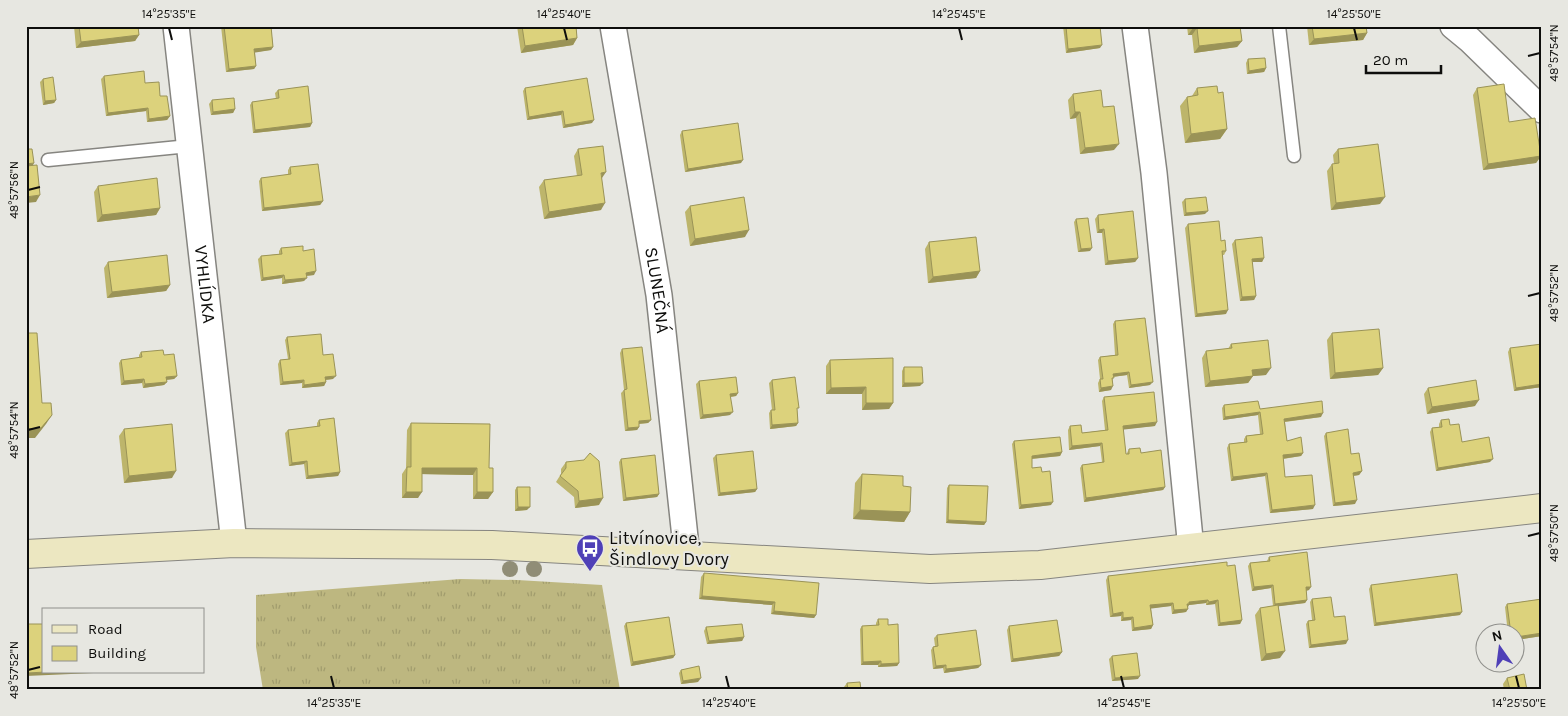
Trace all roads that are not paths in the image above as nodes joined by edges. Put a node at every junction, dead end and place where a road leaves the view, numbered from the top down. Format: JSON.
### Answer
{"nodes":[{"id":1,"x":176,"y":26,"type":"edge"},
{"id":2,"x":613,"y":26,"type":"edge"},
{"id":3,"x":1135,"y":26,"type":"edge"},
{"id":4,"x":1279,"y":26,"type":"edge"},
{"id":5,"x":1453,"y":26,"type":"edge"},
{"id":6,"x":1542,"y":110,"type":"edge"},
{"id":7,"x":189,"y":146,"type":"junction"},
{"id":8,"x":1294,"y":156,"type":"dead end"},
{"id":9,"x":48,"y":160,"type":"dead end"},
{"id":10,"x":1542,"y":508,"type":"edge"},
{"id":11,"x":234,"y":543,"type":"junction"},
{"id":12,"x":1191,"y":549,"type":"junction"},
{"id":13,"x":26,"y":554,"type":"edge"},
{"id":14,"x":687,"y":556,"type":"junction"}],
"edges":[{"from":1,"to":7,"type":"street","name":"VYHLÍDKA"},
{"from":2,"to":14,"type":"street","name":"SLUNEČNÁ"},
{"from":3,"to":12,"type":"street"},
{"from":4,"to":8,"type":"lane"},
{"from":5,"to":6,"type":"street"},
{"from":7,"to":9,"type":"lane"},
{"from":7,"to":11,"type":"street","name":"VYHLÍDKA"},
{"from":10,"to":12,"type":"street"},
{"from":11,"to":13,"type":"street"},
{"from":11,"to":14,"type":"street"},
{"from":12,"to":14,"type":"street"}]}
